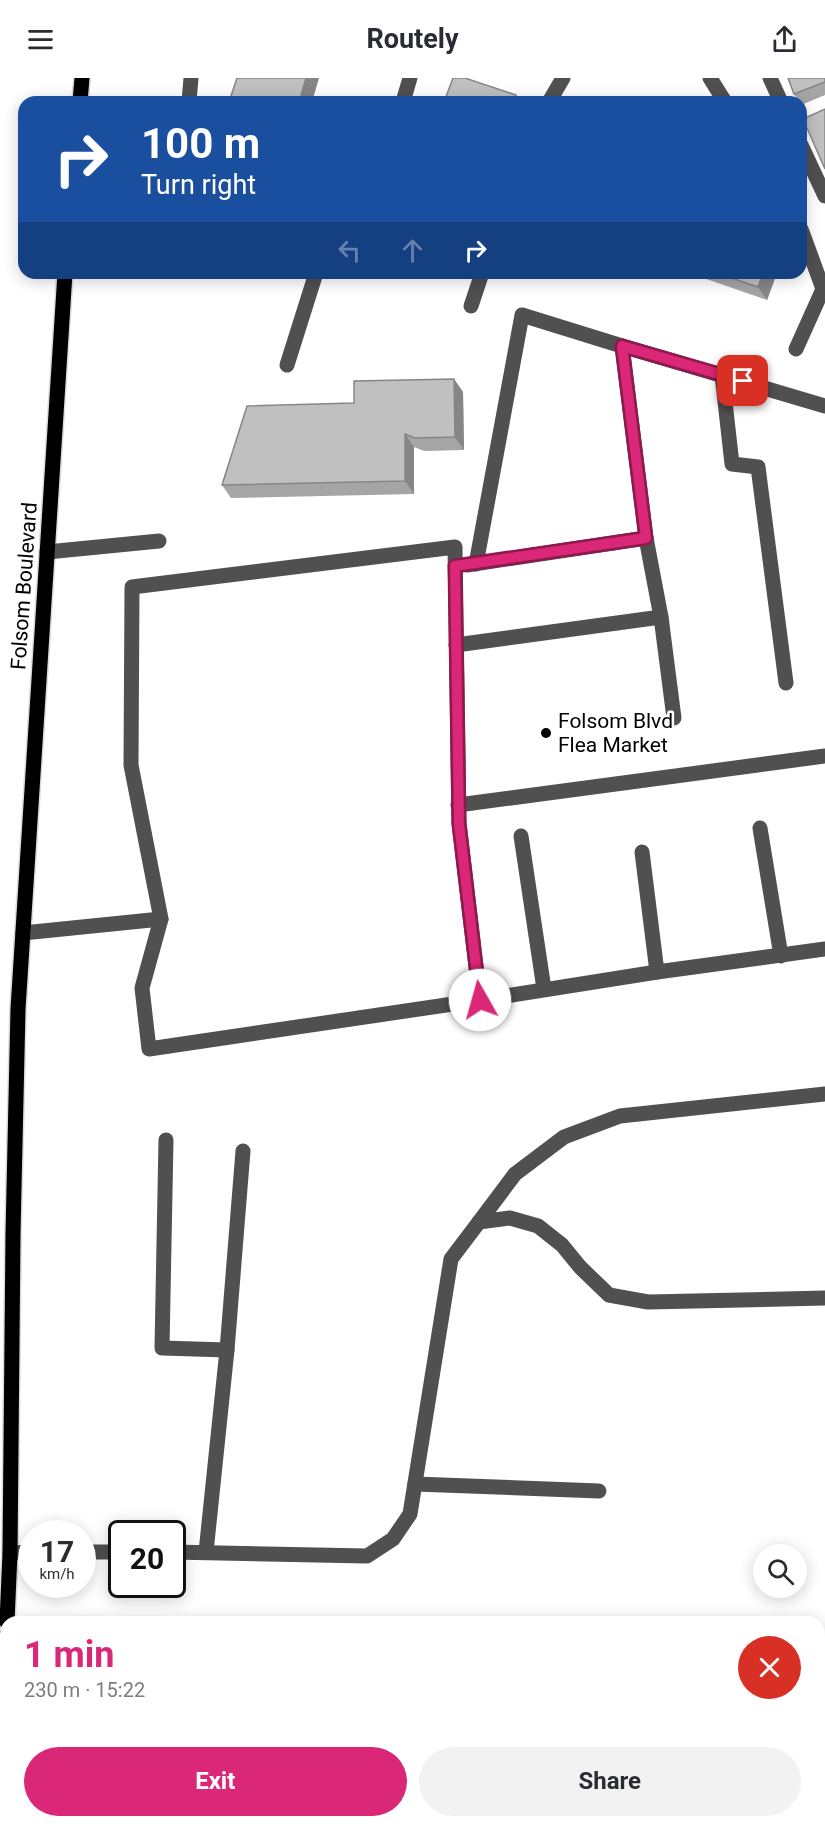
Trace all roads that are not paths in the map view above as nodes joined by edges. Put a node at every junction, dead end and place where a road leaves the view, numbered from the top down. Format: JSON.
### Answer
{"nodes":[{"id":1,"x":82,"y":78,"type":"edge"},
{"id":2,"x":191,"y":78,"type":"edge"},
{"id":3,"x":410,"y":78,"type":"edge"},
{"id":4,"x":563,"y":78,"type":"edge"},
{"id":5,"x":710,"y":78,"type":"edge"},
{"id":6,"x":770,"y":78,"type":"edge"},
{"id":7,"x":80,"y":96,"type":"edge"},
{"id":8,"x":190,"y":96,"type":"edge"},
{"id":9,"x":405,"y":96,"type":"edge"},
{"id":10,"x":552,"y":96,"type":"edge"},
{"id":11,"x":721,"y":96,"type":"edge"},
{"id":12,"x":778,"y":96,"type":"edge"},
{"id":13,"x":807,"y":158,"type":"edge"},
{"id":14,"x":825,"y":196,"type":"edge"},
{"id":15,"x":807,"y":245,"type":"edge"},
{"id":16,"x":65,"y":279,"type":"edge"},
{"id":17,"x":314,"y":279,"type":"edge"},
{"id":18,"x":480,"y":279,"type":"edge"},
{"id":19,"x":471,"y":306,"type":"dead end"},
{"id":20,"x":622,"y":346,"type":"junction"},
{"id":21,"x":796,"y":349,"type":"dead end"},
{"id":22,"x":287,"y":365,"type":"dead end"},
{"id":23,"x":722,"y":375,"type":"junction"},
{"id":24,"x":825,"y":406,"type":"edge"},
{"id":25,"x":646,"y":538,"type":"junction"},
{"id":26,"x":159,"y":541,"type":"dead end"},
{"id":27,"x":47,"y":552,"type":"junction"},
{"id":28,"x":476,"y":564,"type":"junction"},
{"id":29,"x":455,"y":566,"type":"junction"},
{"id":30,"x":661,"y":617,"type":"junction"},
{"id":31,"x":456,"y":645,"type":"junction"},
{"id":32,"x":786,"y":683,"type":"dead end"},
{"id":33,"x":674,"y":718,"type":"dead end"},
{"id":34,"x":825,"y":756,"type":"edge"},
{"id":35,"x":458,"y":805,"type":"junction"},
{"id":36,"x":760,"y":828,"type":"dead end"},
{"id":37,"x":520,"y":836,"type":"dead end"},
{"id":38,"x":642,"y":852,"type":"dead end"},
{"id":39,"x":161,"y":919,"type":"junction"},
{"id":40,"x":23,"y":933,"type":"junction"},
{"id":41,"x":825,"y":949,"type":"edge"},
{"id":42,"x":781,"y":956,"type":"junction"},
{"id":43,"x":657,"y":972,"type":"junction"},
{"id":44,"x":544,"y":989,"type":"junction"},
{"id":45,"x":480,"y":1000,"type":"junction"},
{"id":46,"x":825,"y":1094,"type":"edge"},
{"id":47,"x":166,"y":1140,"type":"dead end"},
{"id":48,"x":243,"y":1151,"type":"dead end"},
{"id":49,"x":479,"y":1222,"type":"junction"},
{"id":50,"x":825,"y":1298,"type":"edge"},
{"id":51,"x":226,"y":1350,"type":"junction"},
{"id":52,"x":415,"y":1484,"type":"junction"},
{"id":53,"x":599,"y":1491,"type":"dead end"},
{"id":54,"x":10,"y":1552,"type":"junction"},
{"id":55,"x":18,"y":1552,"type":"edge"},
{"id":56,"x":186,"y":1552,"type":"edge"},
{"id":57,"x":206,"y":1552,"type":"junction"},
{"id":58,"x":7,"y":1616,"type":"edge"}],
"edges":[{"from":1,"to":7,"type":"main road"},
{"from":2,"to":8,"type":"lane"},
{"from":3,"to":9,"type":"lane"},
{"from":4,"to":10,"type":"lane"},
{"from":5,"to":11,"type":"lane"},
{"from":6,"to":12,"type":"lane"},
{"from":13,"to":14,"type":"lane"},
{"from":15,"to":21,"type":"lane"},
{"from":16,"to":27,"type":"main road","name":"Folsom Boulevard"},
{"from":17,"to":22,"type":"lane"},
{"from":18,"to":19,"type":"lane"},
{"from":20,"to":23,"type":"lane"},
{"from":20,"to":25,"type":"lane"},
{"from":20,"to":28,"type":"lane"},
{"from":23,"to":24,"type":"lane"},
{"from":23,"to":32,"type":"lane"},
{"from":25,"to":28,"type":"lane"},
{"from":25,"to":30,"type":"lane"},
{"from":26,"to":27,"type":"lane"},
{"from":27,"to":40,"type":"main road","name":"Folsom Boulevard"},
{"from":28,"to":29,"type":"lane"},
{"from":29,"to":31,"type":"lane"},
{"from":29,"to":39,"type":"lane"},
{"from":30,"to":31,"type":"lane"},
{"from":30,"to":33,"type":"lane"},
{"from":31,"to":35,"type":"lane"},
{"from":34,"to":35,"type":"lane"},
{"from":35,"to":45,"type":"lane"},
{"from":36,"to":42,"type":"lane"},
{"from":37,"to":44,"type":"lane"},
{"from":38,"to":43,"type":"lane"},
{"from":39,"to":40,"type":"lane"},
{"from":39,"to":45,"type":"lane"},
{"from":40,"to":54,"type":"main road","name":"Folsom Boulevard"},
{"from":41,"to":42,"type":"lane"},
{"from":42,"to":43,"type":"lane"},
{"from":43,"to":44,"type":"lane"},
{"from":44,"to":45,"type":"lane"},
{"from":46,"to":49,"type":"lane"},
{"from":47,"to":51,"type":"lane"},
{"from":48,"to":51,"type":"lane"},
{"from":49,"to":50,"type":"lane"},
{"from":49,"to":52,"type":"lane"},
{"from":51,"to":57,"type":"lane"},
{"from":52,"to":53,"type":"lane"},
{"from":52,"to":57,"type":"lane"},
{"from":54,"to":55,"type":"lane"},
{"from":54,"to":58,"type":"main road","name":"Folsom Boulevard"},
{"from":56,"to":57,"type":"lane"}]}
